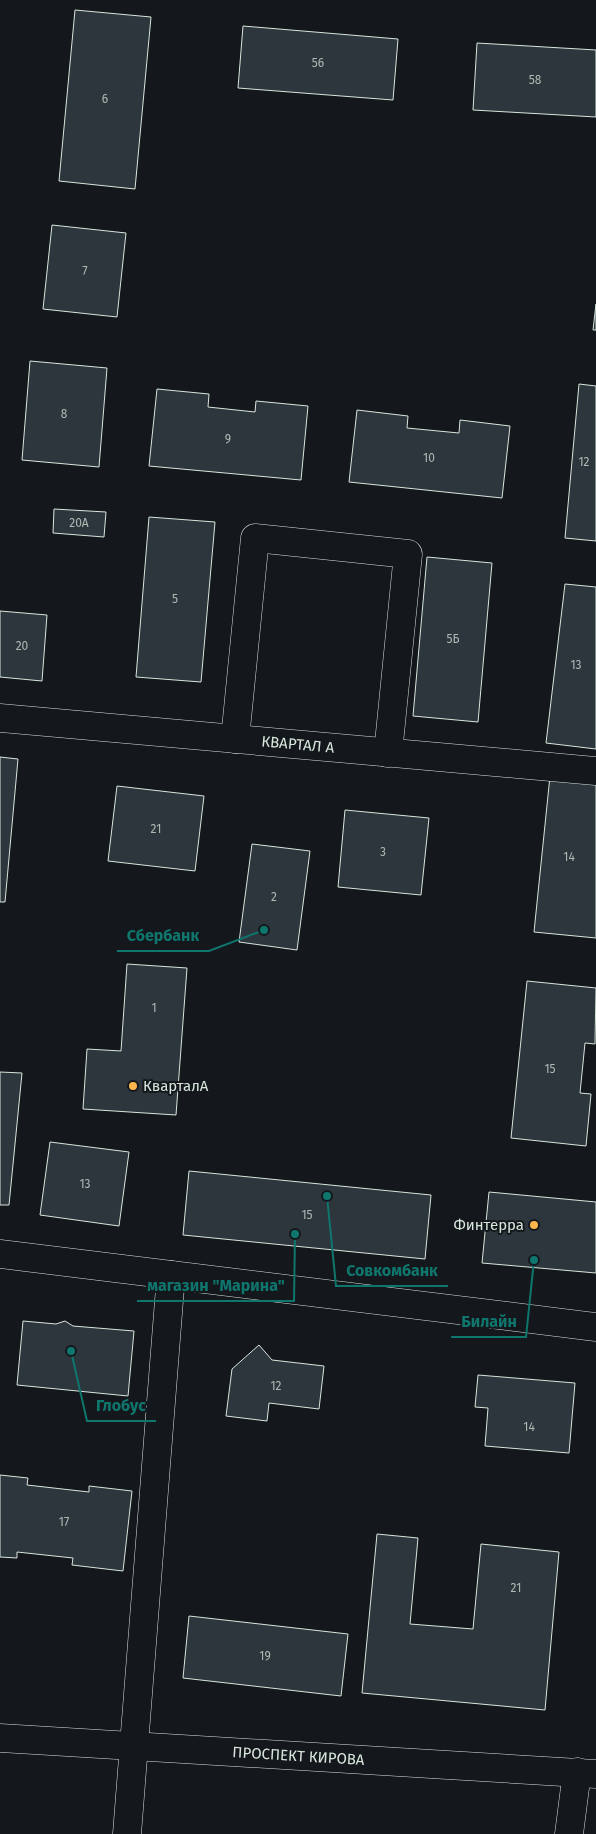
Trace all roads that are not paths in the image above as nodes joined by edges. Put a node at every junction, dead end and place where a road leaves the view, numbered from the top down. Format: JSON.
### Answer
{"nodes":[{"id":1,"x":0,"y":718,"type":"edge"},
{"id":2,"x":235,"y":739,"type":"junction"},
{"id":3,"x":388,"y":753,"type":"junction"},
{"id":4,"x":596,"y":771,"type":"edge"},
{"id":5,"x":0,"y":1254,"type":"edge"},
{"id":6,"x":172,"y":1275,"type":"junction"},
{"id":7,"x":596,"y":1327,"type":"edge"},
{"id":8,"x":0,"y":1738,"type":"edge"},
{"id":9,"x":135,"y":1746,"type":"junction"},
{"id":10,"x":586,"y":1773,"type":"edge"},
{"id":11,"x":127,"y":1834,"type":"edge"},
{"id":12,"x":570,"y":1834,"type":"edge"}],
"edges":[{"from":1,"to":2,"type":"street","name":"КВАРТАЛ А"},
{"from":2,"to":3,"type":"street","name":"КВАРТАЛ А"},
{"from":2,"to":3,"type":"street"},
{"from":3,"to":4,"type":"street","name":"КВАРТАЛ А"},
{"from":5,"to":6,"type":"street"},
{"from":6,"to":7,"type":"street"},
{"from":6,"to":9,"type":"street"},
{"from":8,"to":9,"type":"street","name":"ПРОСПЕКТ КИРОВА"},
{"from":9,"to":10,"type":"street","name":"ПРОСПЕКТ КИРОВА"},
{"from":9,"to":11,"type":"street"},
{"from":10,"to":12,"type":"street"}]}
